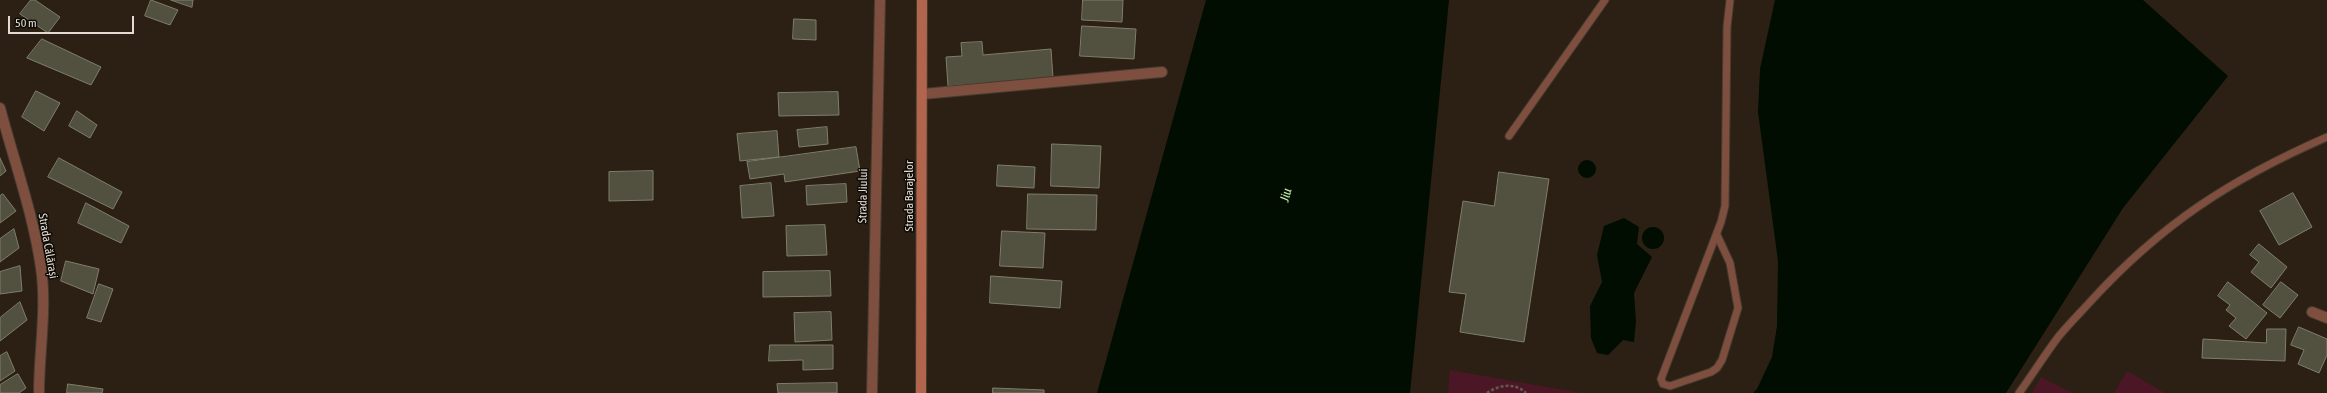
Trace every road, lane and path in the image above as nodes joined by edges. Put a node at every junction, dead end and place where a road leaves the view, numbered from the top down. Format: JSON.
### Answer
{"nodes":[{"id":1,"x":880,"y":0,"type":"edge"},
{"id":2,"x":922,"y":0,"type":"edge"},
{"id":3,"x":1605,"y":0,"type":"edge"},
{"id":4,"x":1730,"y":0,"type":"edge"},
{"id":5,"x":1162,"y":72,"type":"dead end"},
{"id":6,"x":923,"y":94,"type":"junction"},
{"id":7,"x":0,"y":108,"type":"edge"},
{"id":8,"x":1509,"y":136,"type":"dead end"},
{"id":9,"x":2327,"y":138,"type":"edge"},
{"id":10,"x":1717,"y":235,"type":"junction"},
{"id":11,"x":2312,"y":312,"type":"dead end"},
{"id":12,"x":2327,"y":318,"type":"edge"},
{"id":13,"x":40,"y":393,"type":"edge"},
{"id":14,"x":872,"y":393,"type":"edge"},
{"id":15,"x":921,"y":393,"type":"edge"},
{"id":16,"x":1487,"y":393,"type":"edge"},
{"id":17,"x":1526,"y":393,"type":"edge"},
{"id":18,"x":2019,"y":393,"type":"edge"}],
"edges":[{"from":1,"to":14,"type":"street","name":"Strada Jiului"},
{"from":2,"to":6,"type":"main road","name":"Strada Barajelor"},
{"from":3,"to":8,"type":"lane"},
{"from":4,"to":10,"type":"lane"},
{"from":5,"to":6,"type":"street"},
{"from":6,"to":15,"type":"main road","name":"Strada Barajelor"},
{"from":7,"to":13,"type":"street","name":"Strada Călărași"},
{"from":9,"to":18,"type":"lane"},
{"from":10,"to":10,"type":"lane"},
{"from":11,"to":12,"type":"street"},
{"from":16,"to":17,"type":"path"}]}
